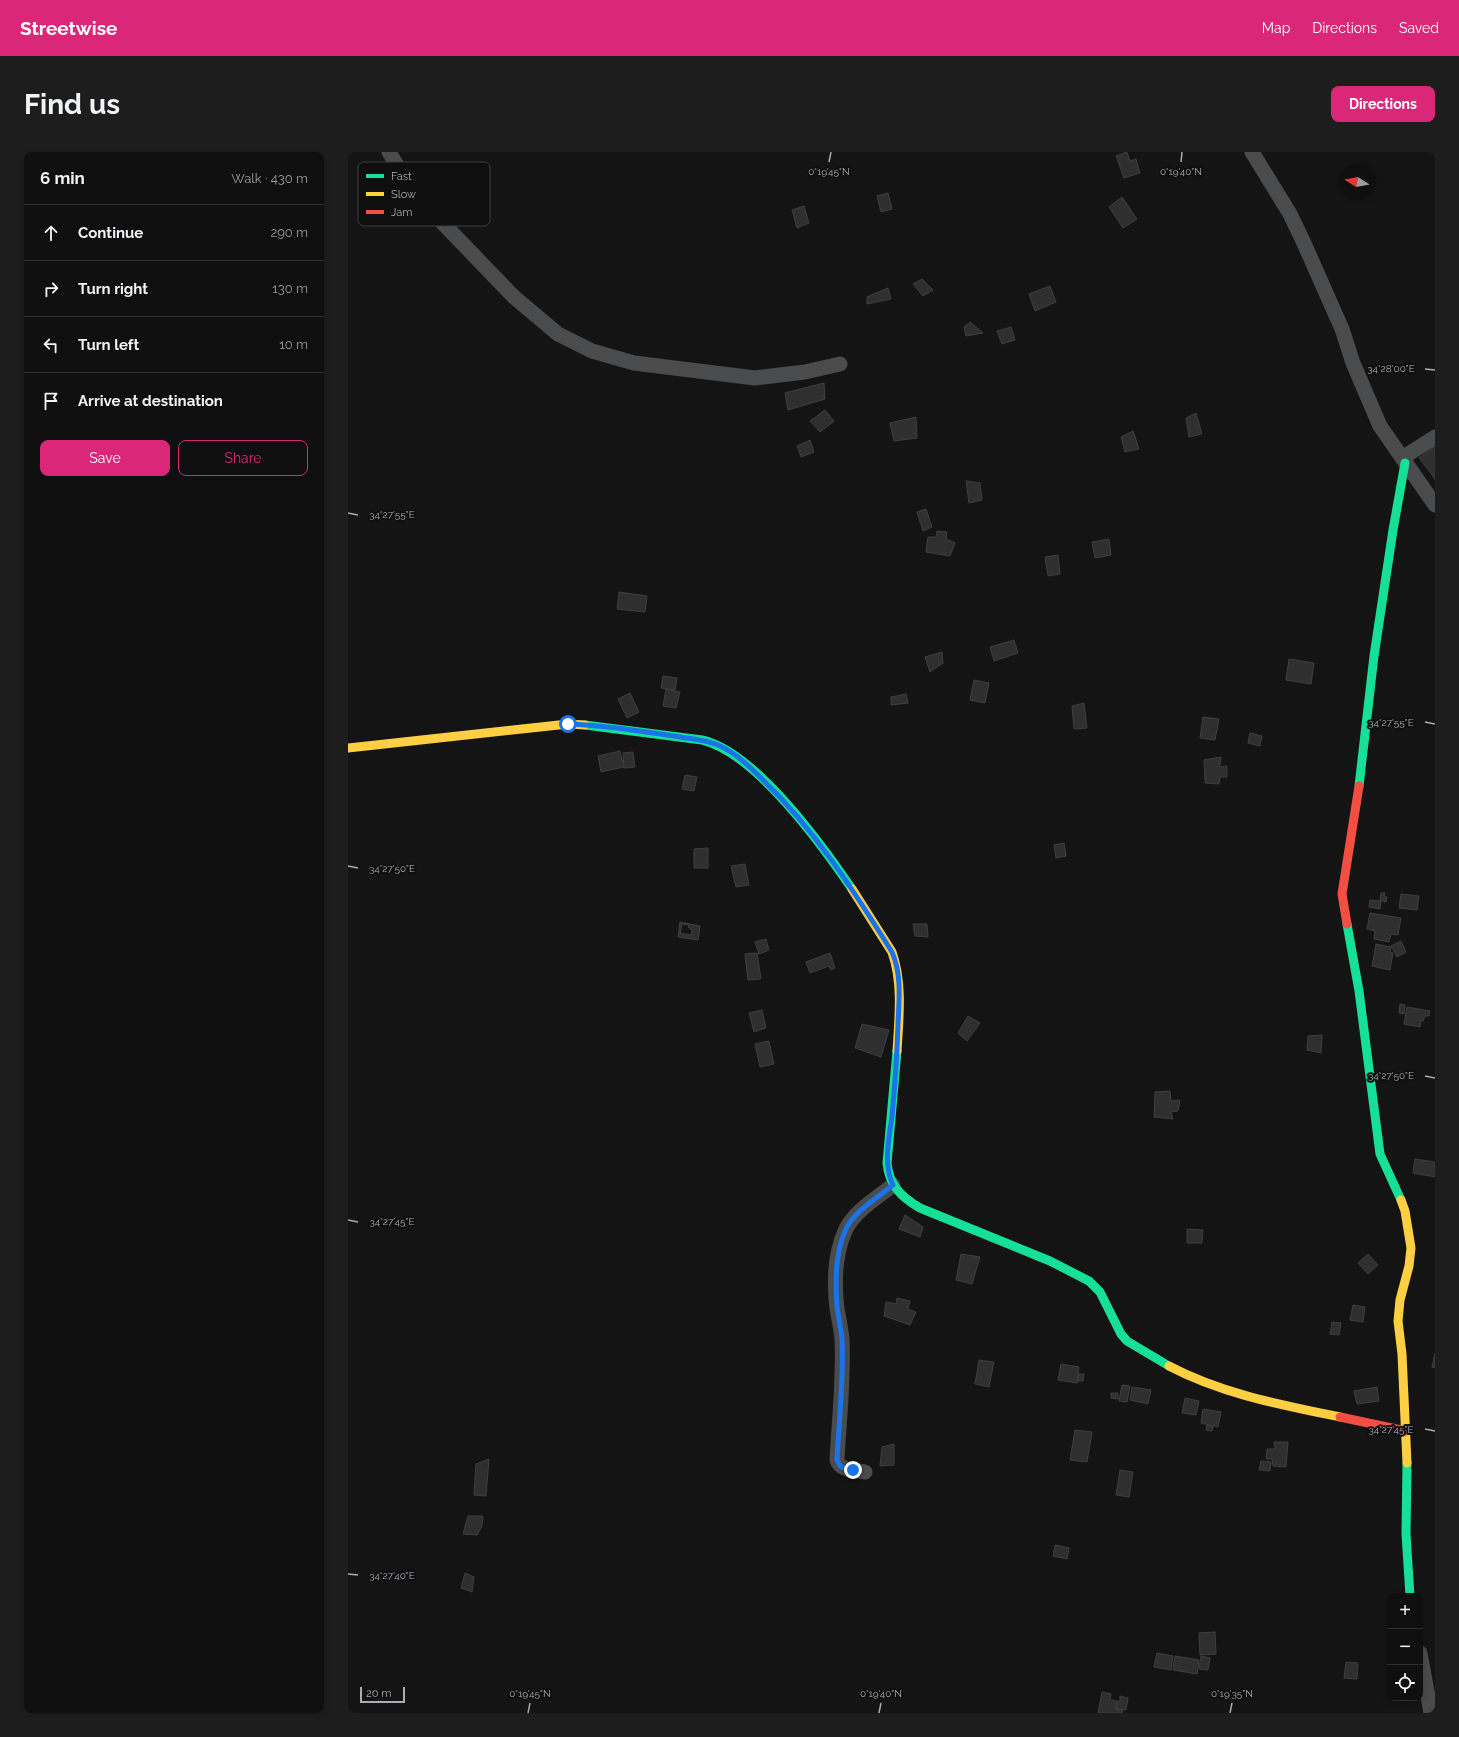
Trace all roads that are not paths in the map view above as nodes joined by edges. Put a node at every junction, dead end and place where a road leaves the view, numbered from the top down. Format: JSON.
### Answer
{"nodes":[{"id":1,"x":389,"y":152,"type":"edge"},
{"id":2,"x":1252,"y":152,"type":"edge"},
{"id":3,"x":396,"y":162,"type":"edge"},
{"id":4,"x":446,"y":226,"type":"edge"},
{"id":5,"x":840,"y":364,"type":"dead end"},
{"id":6,"x":1435,"y":437,"type":"edge"},
{"id":7,"x":1403,"y":460,"type":"junction"},
{"id":8,"x":1435,"y":505,"type":"edge"},
{"id":9,"x":348,"y":748,"type":"edge"},
{"id":10,"x":893,"y":1185,"type":"junction"},
{"id":11,"x":1406,"y":1431,"type":"junction"},
{"id":12,"x":865,"y":1472,"type":"dead end"},
{"id":13,"x":1410,"y":1593,"type":"edge"},
{"id":14,"x":1422,"y":1665,"type":"edge"},
{"id":15,"x":1431,"y":1713,"type":"edge"}],
"edges":[{"from":1,"to":3,"type":"street"},
{"from":2,"to":7,"type":"street"},
{"from":4,"to":5,"type":"street"},
{"from":6,"to":7,"type":"street"},
{"from":7,"to":8,"type":"street"},
{"from":7,"to":11,"type":"street"},
{"from":9,"to":10,"type":"street"},
{"from":10,"to":11,"type":"street"},
{"from":10,"to":12,"type":"street"},
{"from":11,"to":13,"type":"street"},
{"from":14,"to":15,"type":"street"}]}
